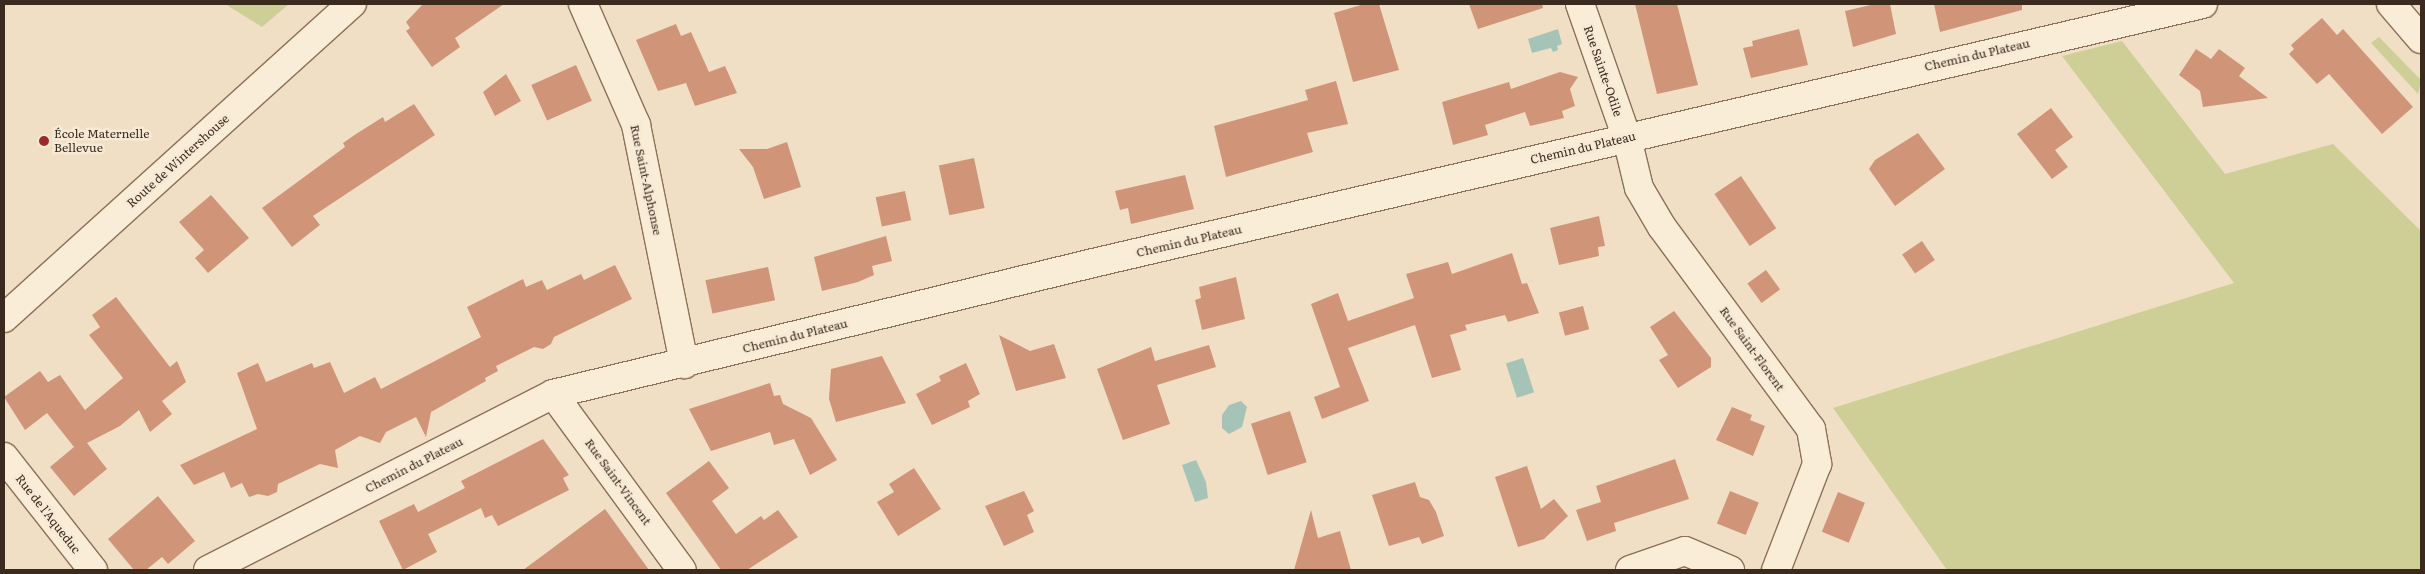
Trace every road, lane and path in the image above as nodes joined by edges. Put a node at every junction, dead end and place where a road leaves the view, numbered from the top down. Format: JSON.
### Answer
{"nodes":[{"id":1,"x":352,"y":4,"type":"edge"},
{"id":2,"x":583,"y":4,"type":"edge"},
{"id":3,"x":1580,"y":4,"type":"edge"},
{"id":4,"x":2203,"y":4,"type":"edge"},
{"id":5,"x":2391,"y":4,"type":"edge"},
{"id":6,"x":2421,"y":39,"type":"edge"},
{"id":7,"x":1627,"y":138,"type":"junction"},
{"id":8,"x":4,"y":318,"type":"edge"},
{"id":9,"x":684,"y":364,"type":"junction"},
{"id":10,"x":554,"y":394,"type":"junction"},
{"id":11,"x":4,"y":457,"type":"edge"},
{"id":12,"x":93,"y":570,"type":"edge"},
{"id":13,"x":208,"y":570,"type":"edge"},
{"id":14,"x":682,"y":570,"type":"edge"},
{"id":15,"x":1630,"y":570,"type":"edge"},
{"id":16,"x":1730,"y":570,"type":"edge"},
{"id":17,"x":1776,"y":570,"type":"edge"}],
"edges":[{"from":1,"to":8,"type":"street","name":"Route de Wintershouse"},
{"from":2,"to":9,"type":"street","name":"Rue Saint-Alphonse"},
{"from":3,"to":7,"type":"street","name":"Rue Sainte-Odile"},
{"from":4,"to":7,"type":"street","name":"Chemin du Plateau"},
{"from":5,"to":6,"type":"street"},
{"from":7,"to":9,"type":"street","name":"Chemin du Plateau"},
{"from":7,"to":17,"type":"street","name":"Rue Saint-Florent"},
{"from":9,"to":10,"type":"street","name":"Chemin du Plateau"},
{"from":10,"to":13,"type":"street","name":"Chemin du Plateau"},
{"from":10,"to":14,"type":"street","name":"Rue Saint-Vincent"},
{"from":11,"to":12,"type":"street","name":"Rue de l'Aqueduc"},
{"from":15,"to":16,"type":"street"}]}
